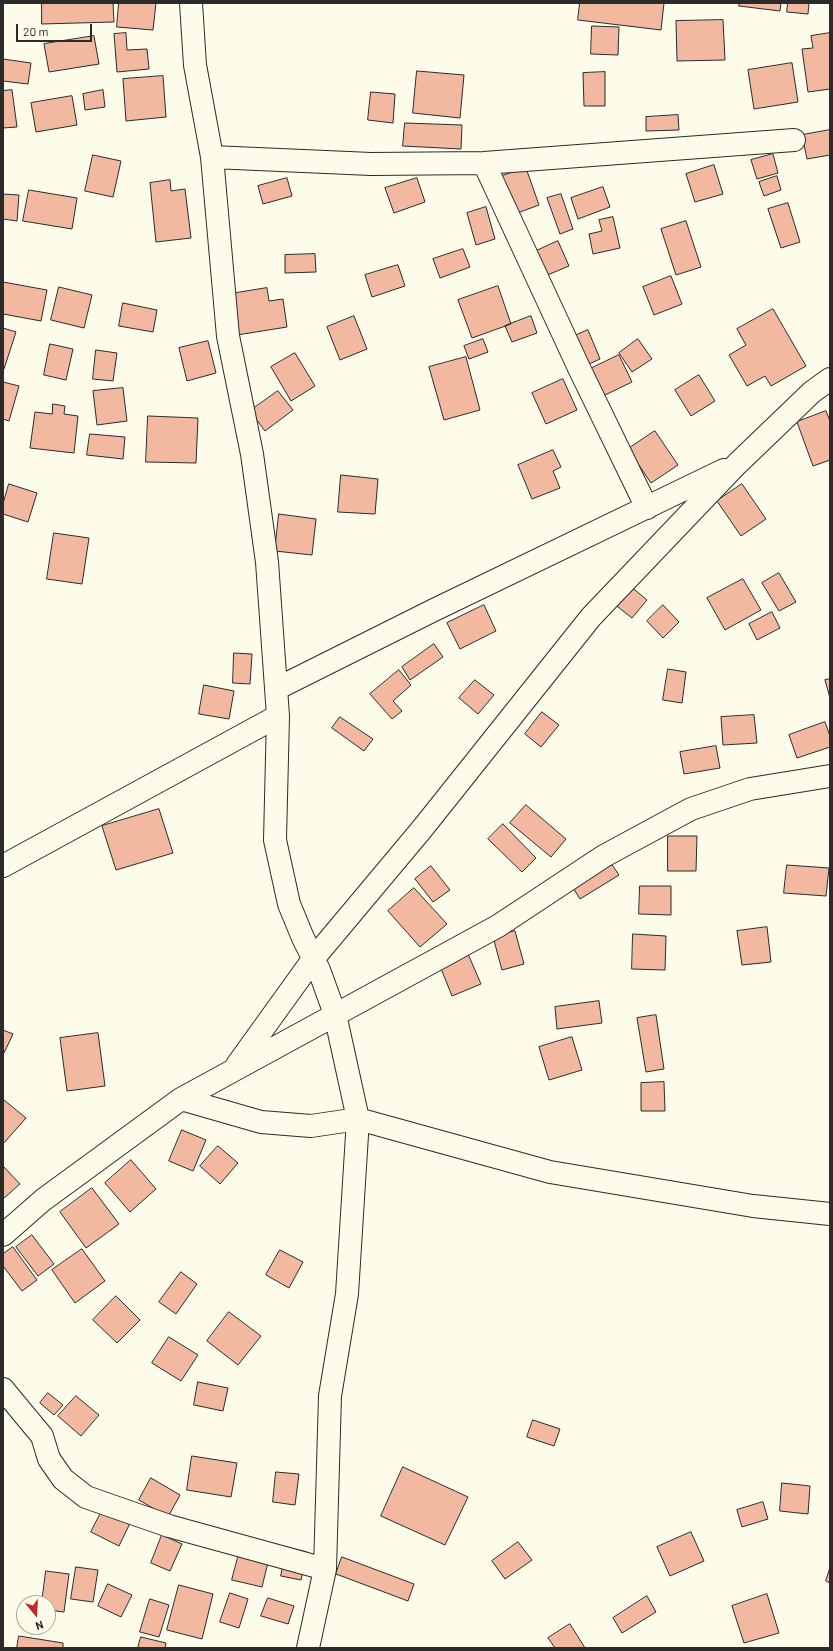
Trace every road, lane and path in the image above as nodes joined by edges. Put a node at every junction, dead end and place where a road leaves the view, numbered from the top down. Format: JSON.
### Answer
{"nodes":[{"id":1,"x":191,"y":3,"type":"edge"},
{"id":2,"x":794,"y":140,"type":"dead end"},
{"id":3,"x":212,"y":157,"type":"junction"},
{"id":4,"x":484,"y":163,"type":"junction"},
{"id":5,"x":830,"y":379,"type":"edge"},
{"id":6,"x":737,"y":464,"type":"junction"},
{"id":7,"x":647,"y":508,"type":"junction"},
{"id":8,"x":276,"y":689,"type":"junction"},
{"id":9,"x":278,"y":716,"type":"junction"},
{"id":10,"x":830,"y":776,"type":"edge"},
{"id":11,"x":3,"y":866,"type":"edge"},
{"id":12,"x":314,"y":958,"type":"junction"},
{"id":13,"x":335,"y":1014,"type":"junction"},
{"id":14,"x":234,"y":1069,"type":"junction"},
{"id":15,"x":181,"y":1099,"type":"junction"},
{"id":16,"x":358,"y":1119,"type":"junction"},
{"id":17,"x":830,"y":1214,"type":"edge"},
{"id":18,"x":3,"y":1235,"type":"edge"},
{"id":19,"x":3,"y":1389,"type":"edge"},
{"id":20,"x":325,"y":1569,"type":"junction"},
{"id":21,"x":308,"y":1648,"type":"edge"}],
"edges":[{"from":1,"to":3,"type":"street"},
{"from":2,"to":4,"type":"street"},
{"from":3,"to":4,"type":"street"},
{"from":3,"to":8,"type":"street"},
{"from":4,"to":7,"type":"street"},
{"from":5,"to":6,"type":"street"},
{"from":6,"to":7,"type":"street"},
{"from":6,"to":12,"type":"street"},
{"from":7,"to":8,"type":"street"},
{"from":8,"to":9,"type":"street"},
{"from":9,"to":11,"type":"street"},
{"from":9,"to":12,"type":"street"},
{"from":10,"to":13,"type":"street"},
{"from":12,"to":13,"type":"street"},
{"from":12,"to":14,"type":"street"},
{"from":13,"to":14,"type":"street"},
{"from":13,"to":16,"type":"street"},
{"from":14,"to":15,"type":"street"},
{"from":15,"to":16,"type":"street"},
{"from":15,"to":18,"type":"street"},
{"from":16,"to":17,"type":"street"},
{"from":16,"to":20,"type":"street"},
{"from":19,"to":20,"type":"street"},
{"from":20,"to":21,"type":"street"}]}
